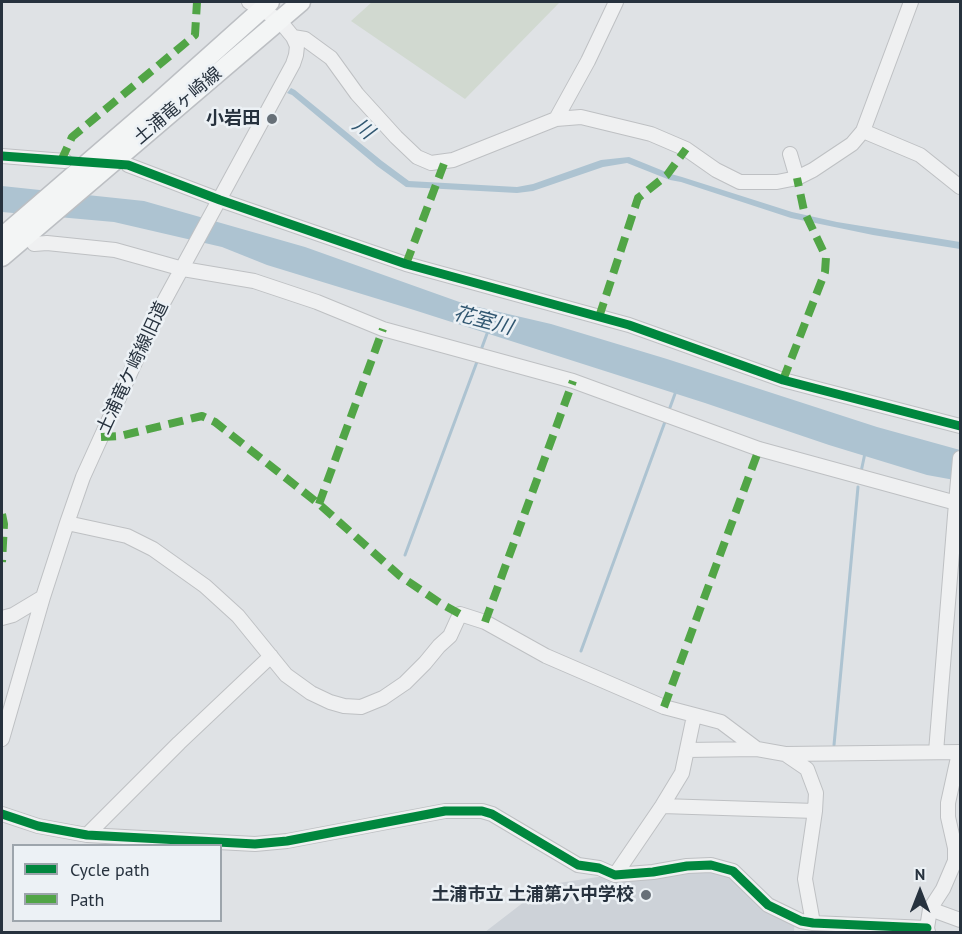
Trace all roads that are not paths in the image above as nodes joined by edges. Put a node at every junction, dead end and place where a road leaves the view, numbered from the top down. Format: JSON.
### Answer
{"nodes":[{"id":1,"x":301,"y":2,"type":"edge"},
{"id":2,"x":616,"y":2,"type":"edge"},
{"id":3,"x":911,"y":2,"type":"edge"},
{"id":4,"x":260,"y":4,"type":"edge"},
{"id":5,"x":279,"y":20,"type":"junction"},
{"id":6,"x":293,"y":37,"type":"junction"},
{"id":7,"x":556,"y":119,"type":"junction"},
{"id":8,"x":863,"y":131,"type":"junction"},
{"id":9,"x":790,"y":154,"type":"dead end"},
{"id":10,"x":2,"y":156,"type":"edge"},
{"id":11,"x":128,"y":165,"type":"dead end"},
{"id":12,"x":68,"y":169,"type":"junction"},
{"id":13,"x":797,"y":178,"type":"junction"},
{"id":14,"x":960,"y":187,"type":"edge"},
{"id":15,"x":218,"y":203,"type":"junction"},
{"id":16,"x":4,"y":236,"type":"edge"},
{"id":17,"x":30,"y":240,"type":"junction"},
{"id":18,"x":2,"y":257,"type":"edge"},
{"id":19,"x":184,"y":266,"type":"junction"},
{"id":20,"x":960,"y":426,"type":"edge"},
{"id":21,"x":960,"y":458,"type":"edge"},
{"id":22,"x":958,"y":503,"type":"edge"},
{"id":23,"x":67,"y":523,"type":"junction"},
{"id":24,"x":43,"y":597,"type":"junction"},
{"id":25,"x":2,"y":618,"type":"edge"},
{"id":26,"x":271,"y":656,"type":"junction"},
{"id":27,"x":4,"y":712,"type":"edge"},
{"id":28,"x":694,"y":716,"type":"junction"},
{"id":29,"x":2,"y":739,"type":"edge"},
{"id":30,"x":757,"y":749,"type":"junction"},
{"id":31,"x":687,"y":750,"type":"junction"},
{"id":32,"x":936,"y":752,"type":"junction"},
{"id":33,"x":960,"y":752,"type":"edge"},
{"id":34,"x":785,"y":754,"type":"junction"},
{"id":35,"x":954,"y":805,"type":"edge"},
{"id":36,"x":662,"y":806,"type":"junction"},
{"id":37,"x":815,"y":811,"type":"junction"},
{"id":38,"x":2,"y":814,"type":"edge"},
{"id":39,"x":87,"y":835,"type":"junction"},
{"id":40,"x":615,"y":875,"type":"junction"},
{"id":41,"x":930,"y":909,"type":"junction"},
{"id":42,"x":960,"y":920,"type":"edge"},
{"id":43,"x":805,"y":926,"type":"edge"},
{"id":44,"x":927,"y":930,"type":"edge"}],
"edges":[{"from":1,"to":5,"type":"main road","name":"土浦竜ヶ崎線"},
{"from":2,"to":7,"type":"street"},
{"from":3,"to":8,"type":"street"},
{"from":4,"to":5,"type":"street"},
{"from":4,"to":12,"type":"main road","name":"土浦竜ヶ崎線"},
{"from":5,"to":6,"type":"street"},
{"from":5,"to":17,"type":"main road","name":"土浦竜ヶ崎線"},
{"from":6,"to":7,"type":"street"},
{"from":6,"to":15,"type":"street","name":"土浦竜ケ崎線旧道"},
{"from":7,"to":13,"type":"street"},
{"from":8,"to":13,"type":"street"},
{"from":8,"to":14,"type":"street"},
{"from":9,"to":13,"type":"street"},
{"from":10,"to":12,"type":"street"},
{"from":11,"to":15,"type":"street"},
{"from":12,"to":16,"type":"main road","name":"土浦竜ヶ崎線"},
{"from":15,"to":19,"type":"street","name":"土浦竜ケ崎線旧道"},
{"from":15,"to":20,"type":"street"},
{"from":17,"to":18,"type":"main road","name":"土浦竜ヶ崎線"},
{"from":17,"to":19,"type":"street"},
{"from":19,"to":22,"type":"street"},
{"from":19,"to":23,"type":"street","name":"土浦竜ケ崎線旧道"},
{"from":21,"to":22,"type":"street"},
{"from":22,"to":32,"type":"street"},
{"from":23,"to":24,"type":"street","name":"土浦竜ケ崎線旧道"},
{"from":23,"to":26,"type":"street"},
{"from":24,"to":25,"type":"street"},
{"from":24,"to":27,"type":"street","name":"土浦竜ケ崎線旧道"},
{"from":26,"to":28,"type":"street"},
{"from":26,"to":39,"type":"street"},
{"from":27,"to":29,"type":"street","name":"土浦竜ケ崎線旧道"},
{"from":28,"to":30,"type":"street"},
{"from":28,"to":31,"type":"street"},
{"from":30,"to":31,"type":"street"},
{"from":30,"to":34,"type":"street"},
{"from":31,"to":36,"type":"street"},
{"from":32,"to":33,"type":"street"},
{"from":32,"to":34,"type":"street"},
{"from":33,"to":35,"type":"street"},
{"from":34,"to":37,"type":"street"},
{"from":35,"to":41,"type":"street"},
{"from":36,"to":37,"type":"street"},
{"from":36,"to":40,"type":"street"},
{"from":37,"to":43,"type":"street"},
{"from":38,"to":39,"type":"street"},
{"from":39,"to":40,"type":"street"},
{"from":40,"to":43,"type":"street"},
{"from":41,"to":42,"type":"street"},
{"from":41,"to":44,"type":"street"},
{"from":43,"to":44,"type":"street"}]}
